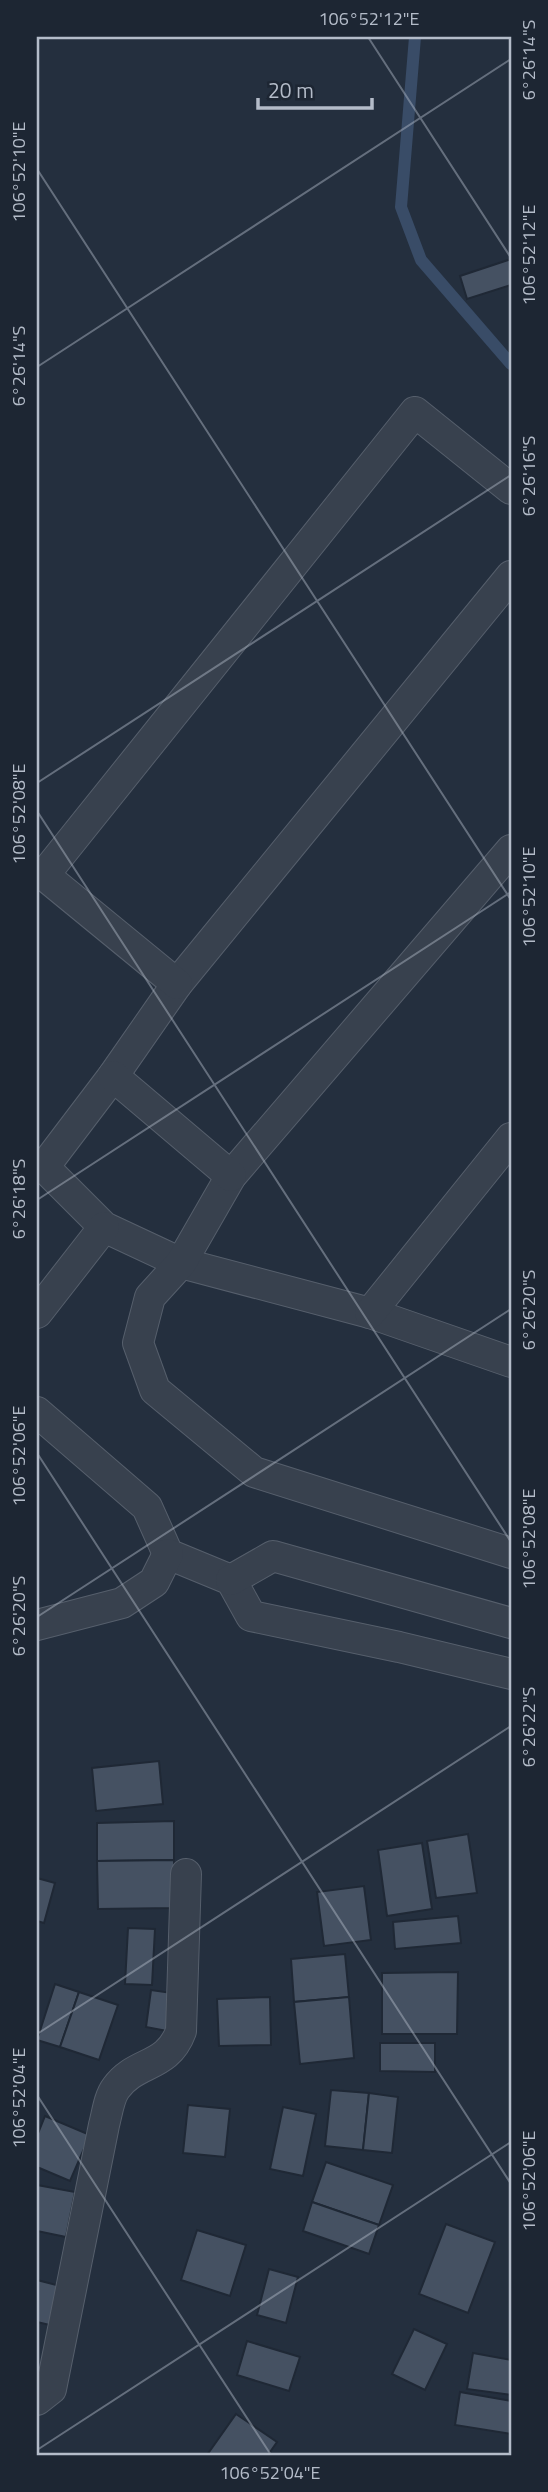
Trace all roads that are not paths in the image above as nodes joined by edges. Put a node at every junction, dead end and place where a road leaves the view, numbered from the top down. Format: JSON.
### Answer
{"nodes":[{"id":1,"x":511,"y":489,"type":"edge"},
{"id":2,"x":511,"y":576,"type":"edge"},
{"id":3,"x":511,"y":849,"type":"edge"},
{"id":4,"x":40,"y":872,"type":"edge"},
{"id":5,"x":177,"y":984,"type":"junction"},
{"id":6,"x":113,"y":1076,"type":"junction"},
{"id":7,"x":511,"y":1138,"type":"edge"},
{"id":8,"x":40,"y":1171,"type":"edge"},
{"id":9,"x":231,"y":1176,"type":"junction"},
{"id":10,"x":104,"y":1227,"type":"junction"},
{"id":11,"x":181,"y":1263,"type":"junction"},
{"id":12,"x":37,"y":1313,"type":"edge"},
{"id":13,"x":370,"y":1313,"type":"junction"},
{"id":14,"x":511,"y":1362,"type":"edge"},
{"id":15,"x":37,"y":1412,"type":"edge"},
{"id":16,"x":511,"y":1553,"type":"edge"},
{"id":17,"x":168,"y":1554,"type":"junction"},
{"id":18,"x":231,"y":1580,"type":"junction"},
{"id":19,"x":511,"y":1623,"type":"edge"},
{"id":20,"x":37,"y":1625,"type":"edge"},
{"id":21,"x":511,"y":1674,"type":"edge"},
{"id":22,"x":186,"y":1874,"type":"dead end"},
{"id":23,"x":37,"y":2400,"type":"edge"}],
"edges":[{"from":1,"to":4,"type":"street"},
{"from":2,"to":5,"type":"street"},
{"from":3,"to":9,"type":"street"},
{"from":4,"to":5,"type":"street"},
{"from":5,"to":6,"type":"street"},
{"from":6,"to":8,"type":"street"},
{"from":6,"to":9,"type":"street"},
{"from":7,"to":13,"type":"street"},
{"from":8,"to":10,"type":"street"},
{"from":9,"to":11,"type":"street"},
{"from":10,"to":11,"type":"street"},
{"from":10,"to":12,"type":"street"},
{"from":11,"to":13,"type":"street"},
{"from":11,"to":16,"type":"street"},
{"from":13,"to":14,"type":"street"},
{"from":15,"to":17,"type":"street"},
{"from":17,"to":18,"type":"street"},
{"from":17,"to":20,"type":"street"},
{"from":18,"to":19,"type":"street"},
{"from":18,"to":21,"type":"street"},
{"from":22,"to":23,"type":"street"}]}
